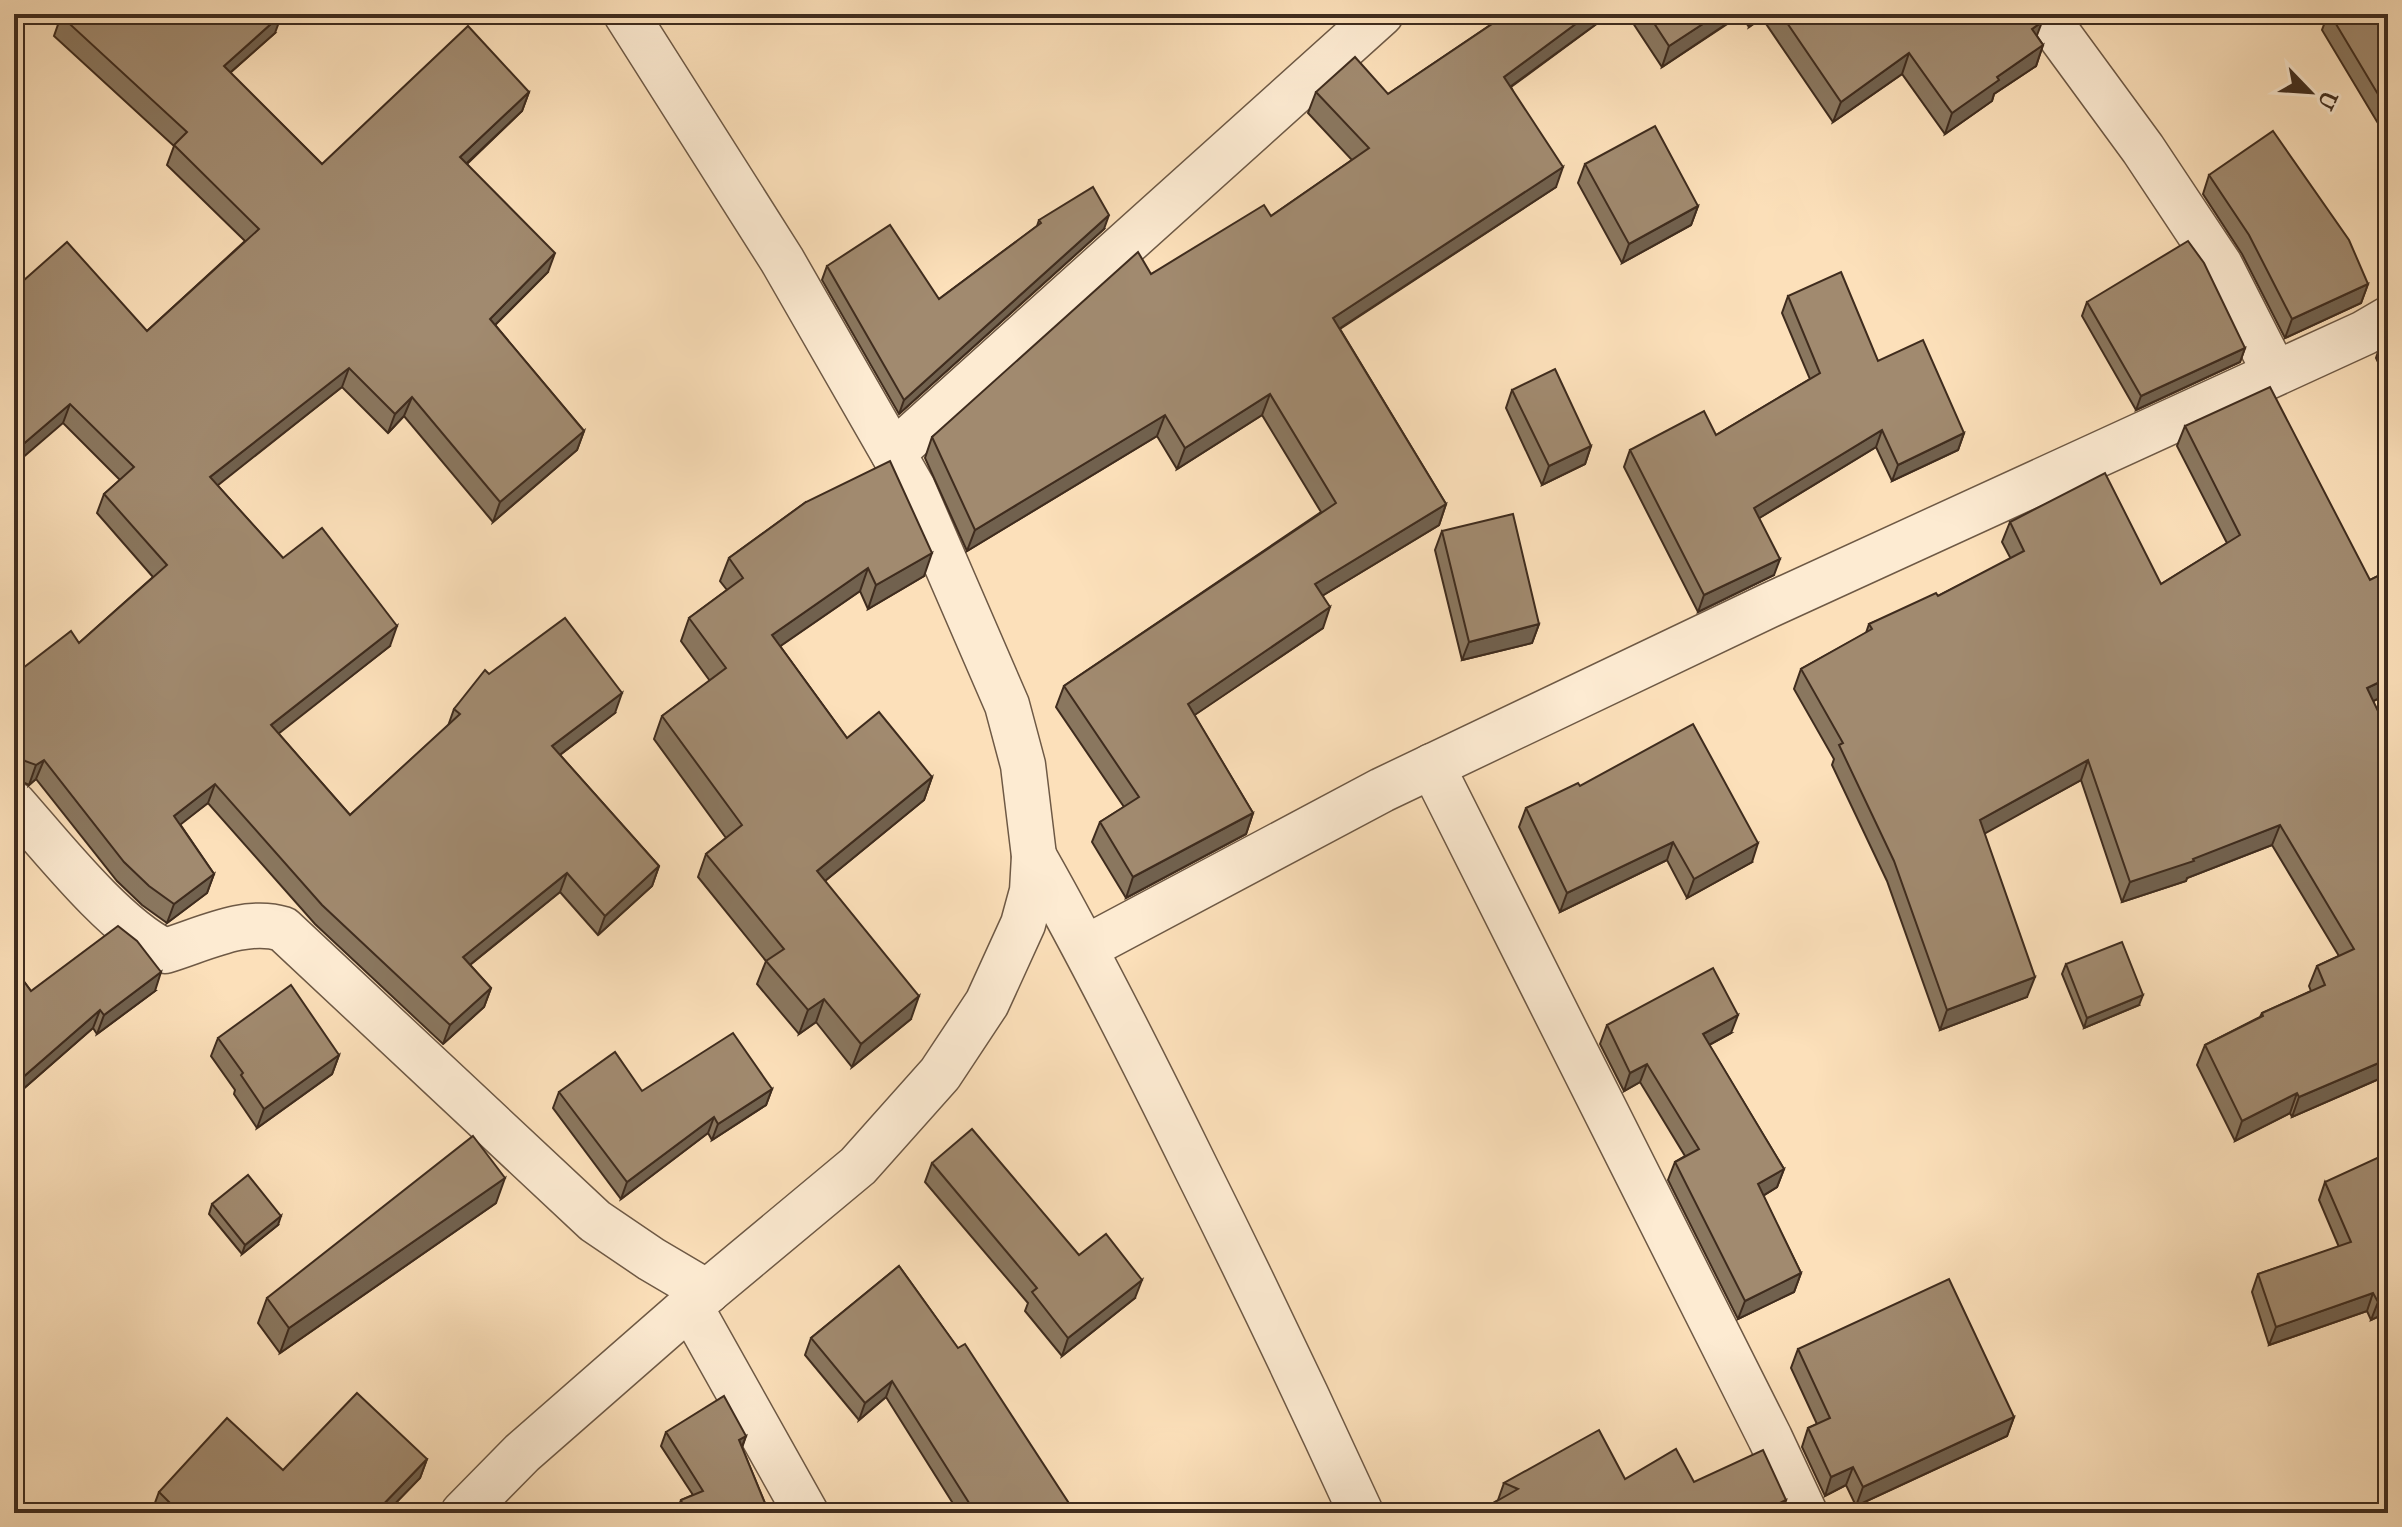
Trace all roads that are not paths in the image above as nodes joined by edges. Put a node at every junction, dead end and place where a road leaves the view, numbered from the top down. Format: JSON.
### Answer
{"nodes":[{"id":1,"x":626,"y":14,"type":"edge"},
{"id":2,"x":1381,"y":14,"type":"edge"},
{"id":3,"x":2044,"y":14,"type":"edge"},
{"id":4,"x":2388,"y":319,"type":"edge"},
{"id":5,"x":2275,"y":373,"type":"junction"},
{"id":6,"x":893,"y":453,"type":"junction"},
{"id":7,"x":1432,"y":766,"type":"junction"},
{"id":8,"x":20,"y":823,"type":"edge"},
{"id":9,"x":1034,"y":856,"type":"junction"},
{"id":10,"x":1087,"y":947,"type":"junction"},
{"id":11,"x":699,"y":1299,"type":"junction"},
{"id":12,"x":463,"y":1513,"type":"edge"},
{"id":13,"x":806,"y":1513,"type":"edge"},
{"id":14,"x":1361,"y":1513,"type":"edge"},
{"id":15,"x":1805,"y":1513,"type":"edge"}],
"edges":[{"from":1,"to":6,"type":"street"},
{"from":2,"to":6,"type":"street"},
{"from":3,"to":5,"type":"street"},
{"from":4,"to":5,"type":"street"},
{"from":5,"to":7,"type":"street"},
{"from":6,"to":9,"type":"street"},
{"from":7,"to":10,"type":"street"},
{"from":7,"to":15,"type":"street"},
{"from":8,"to":11,"type":"street"},
{"from":9,"to":10,"type":"street"},
{"from":9,"to":11,"type":"street"},
{"from":10,"to":14,"type":"street"},
{"from":11,"to":12,"type":"street"},
{"from":11,"to":13,"type":"street"}]}
